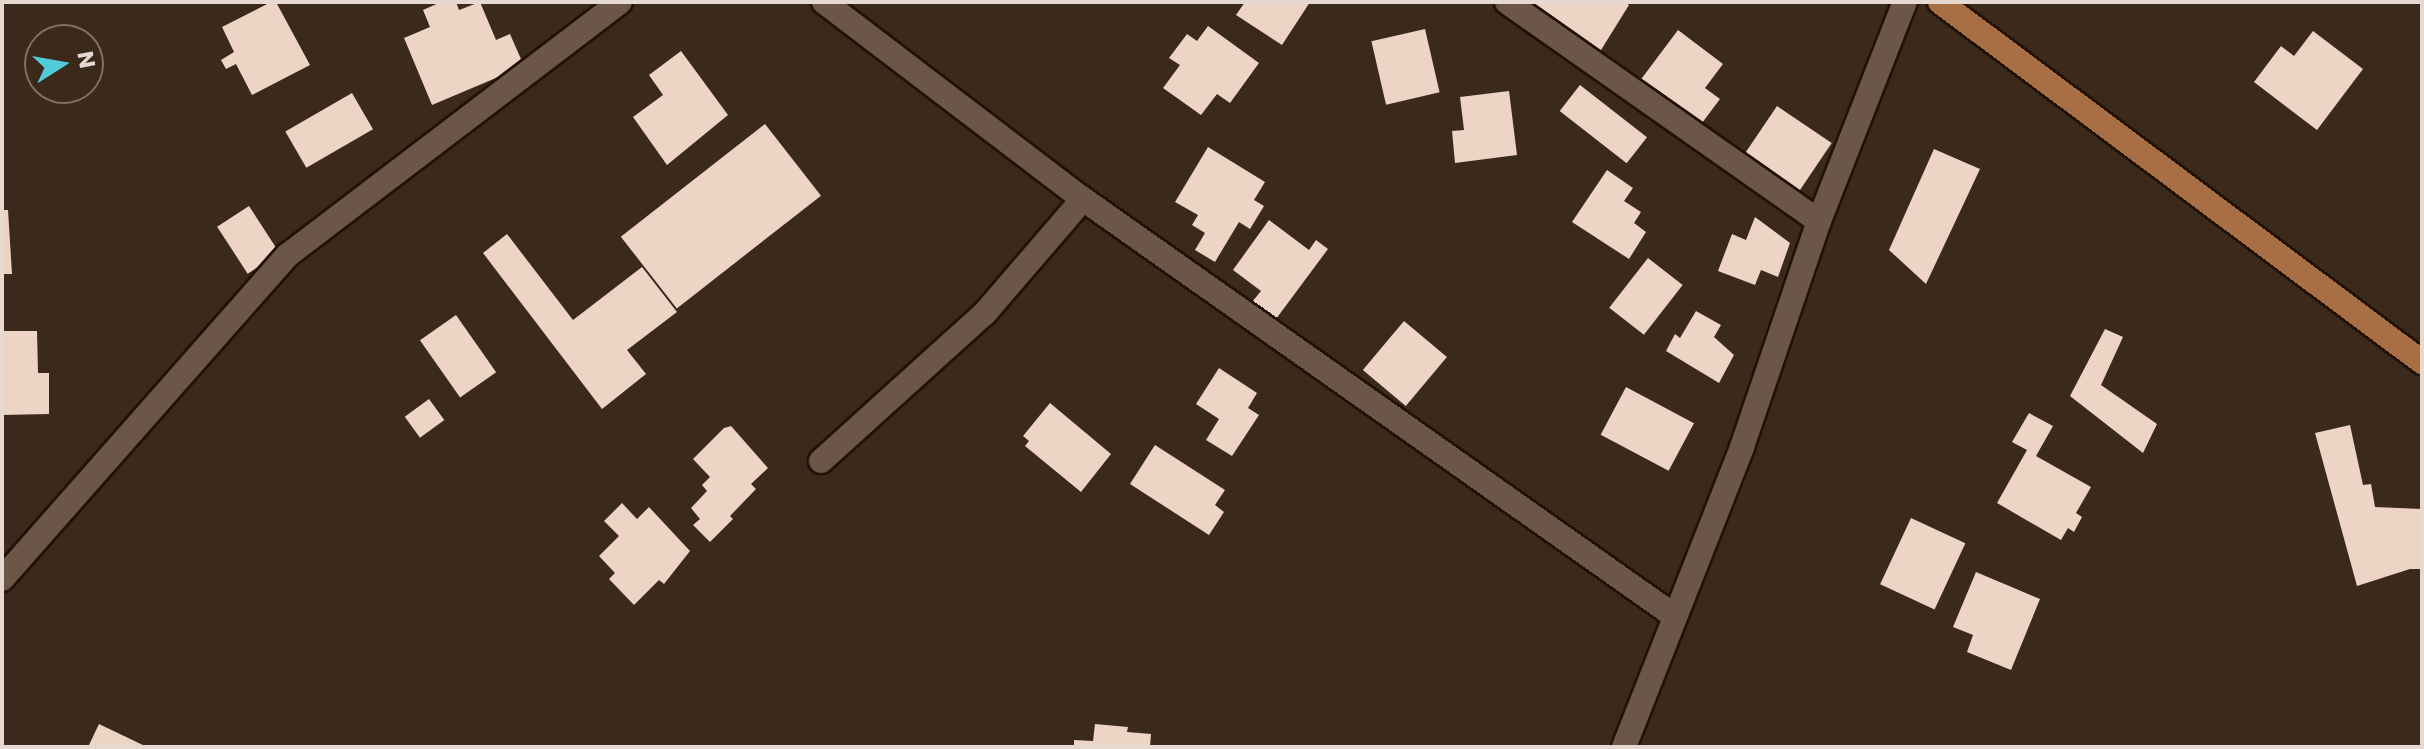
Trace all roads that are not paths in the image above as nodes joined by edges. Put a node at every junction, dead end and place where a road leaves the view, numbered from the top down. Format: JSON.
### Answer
{"nodes":[{"id":1,"x":620,"y":2,"type":"edge"},
{"id":2,"x":824,"y":2,"type":"edge"},
{"id":3,"x":1507,"y":2,"type":"edge"},
{"id":4,"x":1905,"y":2,"type":"edge"},
{"id":5,"x":1940,"y":2,"type":"edge"},
{"id":6,"x":1083,"y":199,"type":"junction"},
{"id":7,"x":1819,"y":221,"type":"junction"},
{"id":8,"x":2422,"y":362,"type":"edge"},
{"id":9,"x":821,"y":461,"type":"dead end"},
{"id":10,"x":2,"y":579,"type":"edge"},
{"id":11,"x":1673,"y":615,"type":"junction"},
{"id":12,"x":1624,"y":747,"type":"edge"}],
"edges":[{"from":1,"to":10,"type":"street"},
{"from":2,"to":6,"type":"street"},
{"from":3,"to":7,"type":"street"},
{"from":4,"to":7,"type":"street"},
{"from":5,"to":8,"type":"main road"},
{"from":6,"to":9,"type":"street"},
{"from":6,"to":11,"type":"street"},
{"from":7,"to":11,"type":"street"},
{"from":11,"to":12,"type":"street"}]}
